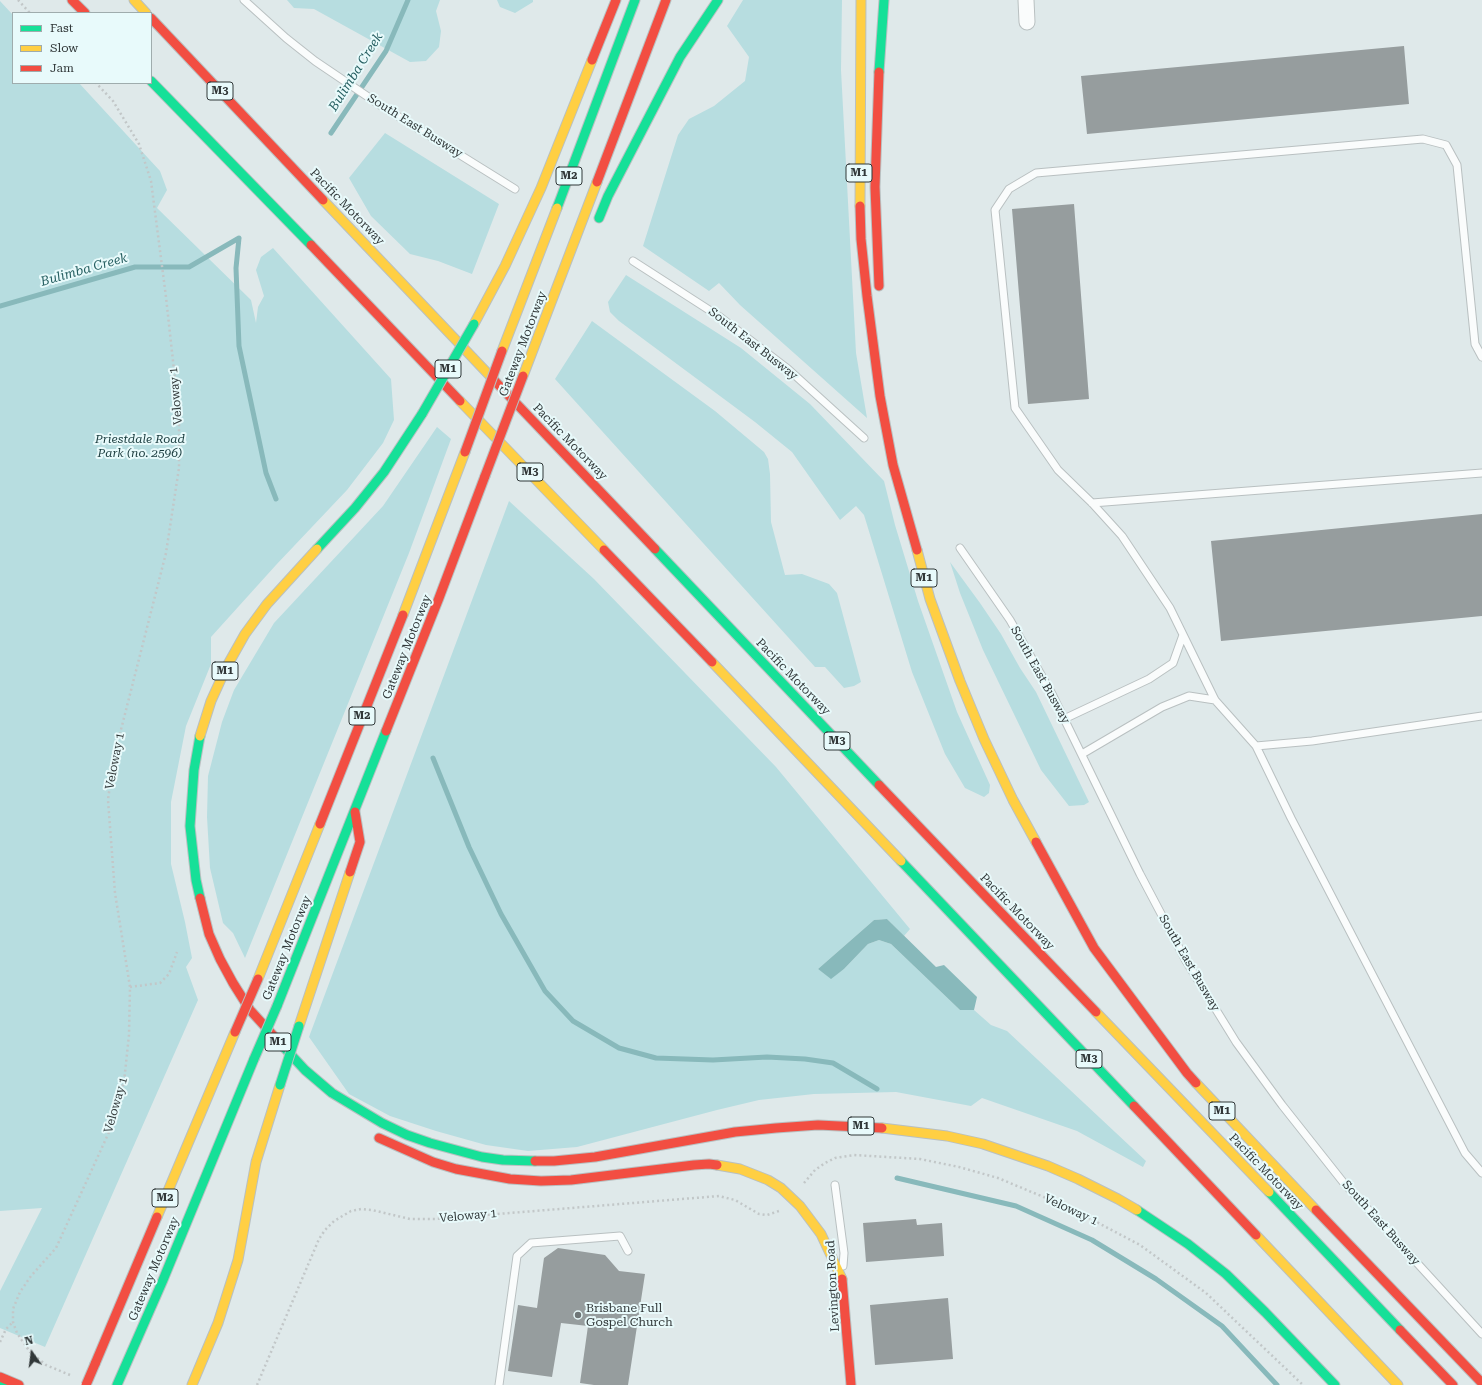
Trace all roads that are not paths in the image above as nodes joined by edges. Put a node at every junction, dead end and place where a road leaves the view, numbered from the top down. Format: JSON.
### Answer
{"nodes":[{"id":1,"x":72,"y":0,"type":"edge"},
{"id":2,"x":134,"y":0,"type":"edge"},
{"id":3,"x":244,"y":0,"type":"edge"},
{"id":4,"x":635,"y":0,"type":"edge"},
{"id":5,"x":666,"y":0,"type":"edge"},
{"id":6,"x":718,"y":0,"type":"edge"},
{"id":7,"x":861,"y":0,"type":"edge"},
{"id":8,"x":884,"y":0,"type":"edge"},
{"id":9,"x":1026,"y":0,"type":"edge"},
{"id":10,"x":614,"y":2,"type":"edge"},
{"id":11,"x":84,"y":12,"type":"edge"},
{"id":12,"x":145,"y":12,"type":"edge"},
{"id":13,"x":152,"y":19,"type":"edge"},
{"id":14,"x":1027,"y":22,"type":"dead end"},
{"id":15,"x":152,"y":82,"type":"edge"},
{"id":16,"x":515,"y":189,"type":"dead end"},
{"id":17,"x":597,"y":224,"type":"dead end"},
{"id":18,"x":579,"y":257,"type":"dead end"},
{"id":19,"x":633,"y":261,"type":"dead end"},
{"id":20,"x":563,"y":273,"type":"junction"},
{"id":21,"x":880,"y":293,"type":"dead end"},
{"id":22,"x":878,"y":308,"type":"dead end"},
{"id":23,"x":873,"y":344,"type":"junction"},
{"id":24,"x":1482,"y":357,"type":"edge"},
{"id":25,"x":864,"y":438,"type":"dead end"},
{"id":26,"x":1482,"y":472,"type":"edge"},
{"id":27,"x":1092,"y":503,"type":"junction"},
{"id":28,"x":960,"y":548,"type":"dead end"},
{"id":29,"x":1184,"y":635,"type":"junction"},
{"id":30,"x":1215,"y":700,"type":"junction"},
{"id":31,"x":1482,"y":716,"type":"edge"},
{"id":32,"x":1064,"y":719,"type":"junction"},
{"id":33,"x":1256,"y":746,"type":"junction"},
{"id":34,"x":1082,"y":754,"type":"junction"},
{"id":35,"x":355,"y":812,"type":"junction"},
{"id":36,"x":332,"y":1093,"type":"junction"},
{"id":37,"x":343,"y":1110,"type":"dead end"},
{"id":38,"x":371,"y":1134,"type":"dead end"},
{"id":39,"x":1482,"y":1173,"type":"edge"},
{"id":40,"x":835,"y":1185,"type":"dead end"},
{"id":41,"x":628,"y":1251,"type":"dead end"},
{"id":42,"x":842,"y":1279,"type":"junction"},
{"id":43,"x":1482,"y":1334,"type":"edge"},
{"id":44,"x":205,"y":1355,"type":"junction"},
{"id":45,"x":208,"y":1367,"type":"dead end"},
{"id":46,"x":2,"y":1381,"type":"edge"},
{"id":47,"x":1482,"y":1383,"type":"edge"},
{"id":48,"x":19,"y":1385,"type":"edge"},
{"id":49,"x":86,"y":1385,"type":"edge"},
{"id":50,"x":117,"y":1385,"type":"edge"},
{"id":51,"x":192,"y":1385,"type":"edge"},
{"id":52,"x":499,"y":1385,"type":"edge"},
{"id":53,"x":852,"y":1385,"type":"edge"},
{"id":54,"x":1335,"y":1385,"type":"edge"},
{"id":55,"x":1398,"y":1385,"type":"edge"},
{"id":56,"x":1453,"y":1385,"type":"edge"}],
"edges":[{"from":1,"to":11,"type":"main road"},
{"from":2,"to":12,"type":"main road"},
{"from":3,"to":16,"type":"lane","name":"South East Busway"},
{"from":4,"to":49,"type":"main road","name":"Gateway Motorway","number":"M2","bridge":true},
{"from":5,"to":20,"type":"main road","name":"Gateway Motorway","number":"M2"},
{"from":6,"to":17,"type":"main road"},
{"from":7,"to":23,"type":"main road","number":"M1"},
{"from":8,"to":21,"type":"main road"},
{"from":9,"to":14,"type":"street"},
{"from":10,"to":36,"type":"main road","number":"M1","bridge":true},
{"from":13,"to":56,"type":"main road","name":"Pacific Motorway","number":"M3"},
{"from":15,"to":55,"type":"main road","number":"M3"},
{"from":18,"to":20,"type":"main road"},
{"from":19,"to":25,"type":"lane","name":"South East Busway"},
{"from":20,"to":35,"type":"main road","name":"Gateway Motorway","number":"M2","bridge":true},
{"from":22,"to":23,"type":"main road"},
{"from":23,"to":47,"type":"main road","number":"M1"},
{"from":24,"to":27,"type":"lane"},
{"from":26,"to":27,"type":"lane"},
{"from":27,"to":29,"type":"lane"},
{"from":28,"to":32,"type":"lane","name":"South East Busway"},
{"from":29,"to":30,"type":"lane"},
{"from":29,"to":32,"type":"lane"},
{"from":30,"to":33,"type":"lane"},
{"from":30,"to":34,"type":"lane"},
{"from":31,"to":33,"type":"lane"},
{"from":32,"to":34,"type":"lane","name":"South East Busway"},
{"from":33,"to":39,"type":"lane"},
{"from":34,"to":43,"type":"lane","name":"South East Busway"},
{"from":35,"to":44,"type":"main road","bridge":true},
{"from":35,"to":50,"type":"main road","name":"Gateway Motorway","number":"M2","bridge":true},
{"from":36,"to":37,"type":"main road"},
{"from":36,"to":54,"type":"main road","number":"M1"},
{"from":38,"to":42,"type":"main road"},
{"from":40,"to":42,"type":"lane","name":"Levington Road"},
{"from":41,"to":52,"type":"lane"},
{"from":42,"to":53,"type":"main road","name":"Levington Road"},
{"from":44,"to":45,"type":"main road"},
{"from":44,"to":51,"type":"main road"},
{"from":46,"to":48,"type":"main road"}]}
